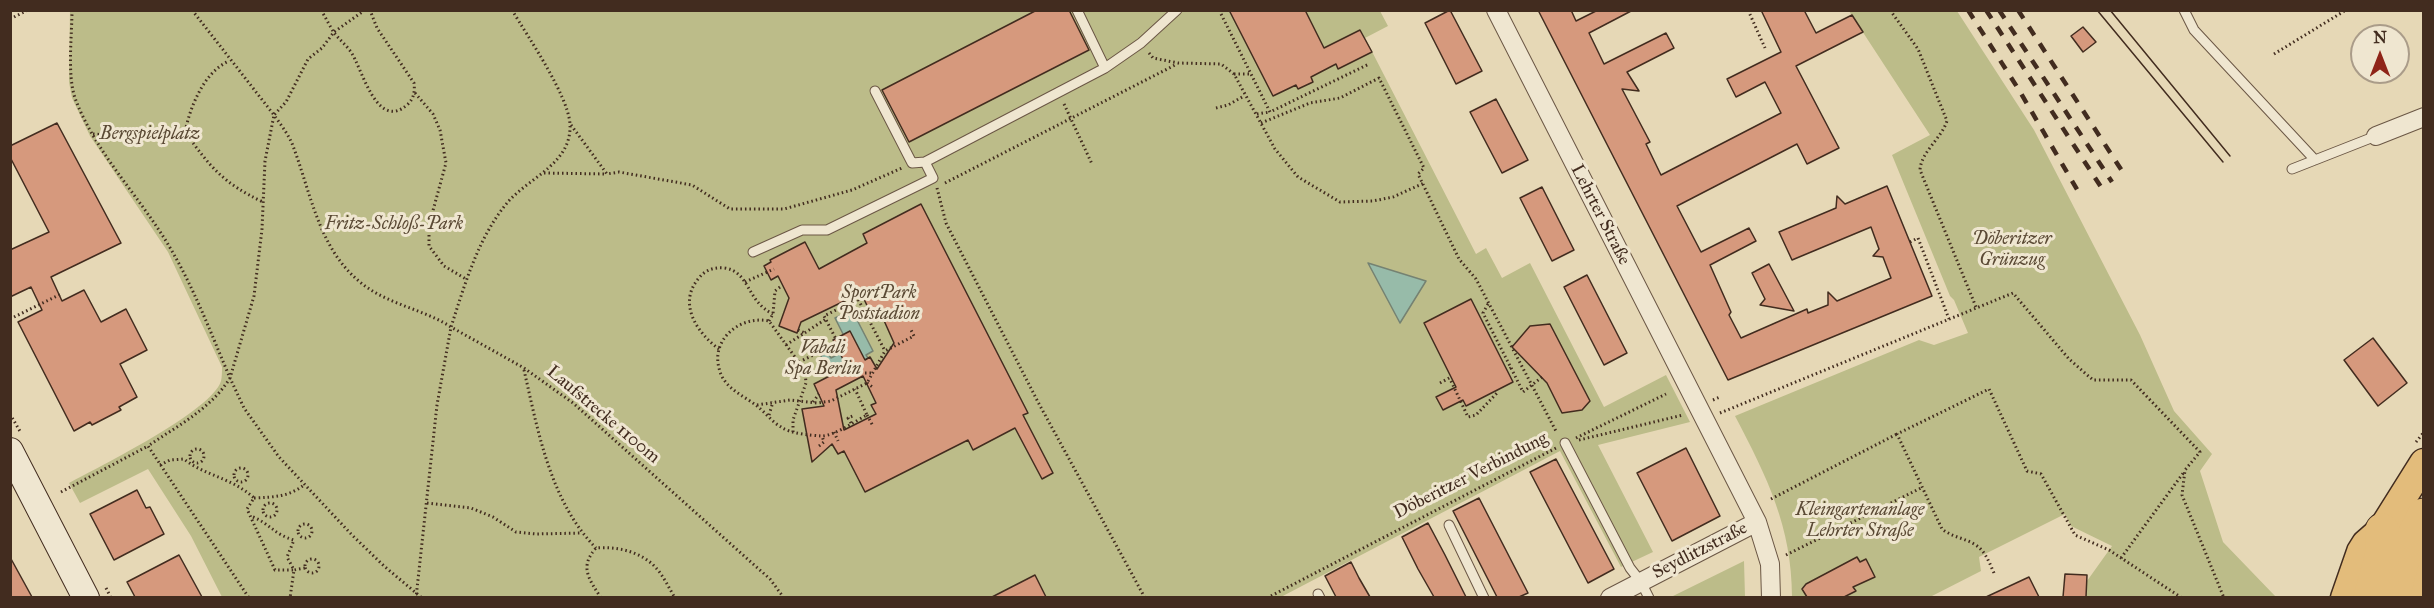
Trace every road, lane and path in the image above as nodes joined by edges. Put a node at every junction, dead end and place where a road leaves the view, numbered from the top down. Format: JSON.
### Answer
{"nodes":[{"id":1,"x":28,"y":10,"type":"edge"},
{"id":2,"x":72,"y":10,"type":"edge"},
{"id":3,"x":192,"y":10,"type":"edge"},
{"id":4,"x":321,"y":10,"type":"edge"},
{"id":5,"x":365,"y":10,"type":"edge"},
{"id":6,"x":370,"y":10,"type":"edge"},
{"id":7,"x":512,"y":10,"type":"edge"},
{"id":8,"x":1077,"y":10,"type":"edge"},
{"id":9,"x":1177,"y":10,"type":"edge"},
{"id":10,"x":1218,"y":10,"type":"edge"},
{"id":11,"x":1496,"y":10,"type":"edge"},
{"id":12,"x":1748,"y":10,"type":"edge"},
{"id":13,"x":1890,"y":10,"type":"edge"},
{"id":14,"x":2184,"y":10,"type":"edge"},
{"id":15,"x":2346,"y":10,"type":"edge"},
{"id":16,"x":10,"y":20,"type":"edge"},
{"id":17,"x":334,"y":32,"type":"junction"},
{"id":18,"x":1140,"y":43,"type":"junction"},
{"id":19,"x":1765,"y":48,"type":"dead end"},
{"id":20,"x":2274,"y":54,"type":"dead end"},
{"id":21,"x":230,"y":61,"type":"junction"},
{"id":22,"x":1178,"y":63,"type":"junction"},
{"id":23,"x":1369,"y":64,"type":"dead end"},
{"id":24,"x":1105,"y":68,"type":"junction"},
{"id":25,"x":1234,"y":74,"type":"junction"},
{"id":26,"x":1250,"y":74,"type":"junction"},
{"id":27,"x":874,"y":91,"type":"dead end"},
{"id":28,"x":1058,"y":92,"type":"junction"},
{"id":29,"x":414,"y":93,"type":"junction"},
{"id":30,"x":1245,"y":96,"type":"junction"},
{"id":31,"x":1216,"y":108,"type":"dead end"},
{"id":32,"x":1270,"y":112,"type":"junction"},
{"id":33,"x":1257,"y":114,"type":"junction"},
{"id":34,"x":274,"y":115,"type":"junction"},
{"id":35,"x":1070,"y":117,"type":"junction"},
{"id":36,"x":2424,"y":117,"type":"edge"},
{"id":37,"x":1261,"y":123,"type":"junction"},
{"id":38,"x":570,"y":124,"type":"junction"},
{"id":39,"x":186,"y":132,"type":"junction"},
{"id":40,"x":93,"y":134,"type":"junction"},
{"id":41,"x":2376,"y":136,"type":"joint"},
{"id":42,"x":2315,"y":160,"type":"junction"},
{"id":43,"x":925,"y":162,"type":"junction"},
{"id":44,"x":912,"y":163,"type":"junction"},
{"id":45,"x":1092,"y":164,"type":"dead end"},
{"id":46,"x":2292,"y":169,"type":"dead end"},
{"id":47,"x":544,"y":173,"type":"junction"},
{"id":48,"x":608,"y":174,"type":"junction"},
{"id":49,"x":1424,"y":183,"type":"junction"},
{"id":50,"x":263,"y":202,"type":"junction"},
{"id":51,"x":1910,"y":242,"type":"dead end"},
{"id":52,"x":753,"y":252,"type":"dead end"},
{"id":53,"x":774,"y":269,"type":"dead end"},
{"id":54,"x":466,"y":279,"type":"junction"},
{"id":55,"x":745,"y":282,"type":"junction"},
{"id":56,"x":780,"y":287,"type":"dead end"},
{"id":57,"x":62,"y":294,"type":"dead end"},
{"id":58,"x":1488,"y":303,"type":"junction"},
{"id":59,"x":1976,"y":308,"type":"junction"},
{"id":60,"x":772,"y":314,"type":"junction"},
{"id":61,"x":10,"y":319,"type":"edge"},
{"id":62,"x":826,"y":319,"type":"junction"},
{"id":63,"x":1949,"y":319,"type":"junction"},
{"id":64,"x":769,"y":321,"type":"junction"},
{"id":65,"x":451,"y":327,"type":"junction"},
{"id":66,"x":910,"y":328,"type":"dead end"},
{"id":67,"x":798,"y":330,"type":"dead end"},
{"id":68,"x":805,"y":333,"type":"junction"},
{"id":69,"x":786,"y":345,"type":"junction"},
{"id":70,"x":719,"y":349,"type":"junction"},
{"id":71,"x":885,"y":351,"type":"junction"},
{"id":72,"x":800,"y":362,"type":"junction"},
{"id":73,"x":524,"y":368,"type":"junction"},
{"id":74,"x":865,"y":373,"type":"dead end"},
{"id":75,"x":873,"y":373,"type":"junction"},
{"id":76,"x":1542,"y":377,"type":"dead end"},
{"id":77,"x":230,"y":378,"type":"junction"},
{"id":78,"x":867,"y":383,"type":"junction"},
{"id":79,"x":1440,"y":383,"type":"dead end"},
{"id":80,"x":1532,"y":387,"type":"junction"},
{"id":81,"x":874,"y":388,"type":"dead end"},
{"id":82,"x":855,"y":389,"type":"junction"},
{"id":83,"x":1496,"y":391,"type":"dead end"},
{"id":84,"x":819,"y":394,"type":"dead end"},
{"id":85,"x":1666,"y":394,"type":"dead end"},
{"id":86,"x":799,"y":401,"type":"junction"},
{"id":87,"x":860,"y":401,"type":"junction"},
{"id":88,"x":773,"y":402,"type":"junction"},
{"id":89,"x":813,"y":403,"type":"junction"},
{"id":90,"x":756,"y":405,"type":"junction"},
{"id":91,"x":853,"y":405,"type":"dead end"},
{"id":92,"x":1702,"y":413,"type":"junction"},
{"id":93,"x":855,"y":414,"type":"dead end"},
{"id":94,"x":768,"y":415,"type":"junction"},
{"id":95,"x":867,"y":415,"type":"junction"},
{"id":96,"x":851,"y":423,"type":"junction"},
{"id":97,"x":873,"y":426,"type":"dead end"},
{"id":98,"x":793,"y":432,"type":"junction"},
{"id":99,"x":834,"y":432,"type":"junction"},
{"id":100,"x":1897,"y":434,"type":"junction"},
{"id":101,"x":822,"y":436,"type":"junction"},
{"id":102,"x":838,"y":441,"type":"dead end"},
{"id":103,"x":1565,"y":443,"type":"junction"},
{"id":104,"x":2422,"y":444,"type":"edge"},
{"id":105,"x":148,"y":446,"type":"junction"},
{"id":106,"x":819,"y":446,"type":"dead end"},
{"id":107,"x":10,"y":452,"type":"edge"},
{"id":108,"x":194,"y":464,"type":"junction"},
{"id":109,"x":160,"y":465,"type":"junction"},
{"id":110,"x":2185,"y":470,"type":"junction"},
{"id":111,"x":236,"y":483,"type":"junction"},
{"id":112,"x":304,"y":485,"type":"junction"},
{"id":113,"x":1922,"y":488,"type":"junction"},
{"id":114,"x":61,"y":492,"type":"dead end"},
{"id":115,"x":254,"y":498,"type":"junction"},
{"id":116,"x":1771,"y":499,"type":"dead end"},
{"id":117,"x":427,"y":503,"type":"junction"},
{"id":118,"x":2424,"y":515,"type":"edge"},
{"id":119,"x":252,"y":516,"type":"junction"},
{"id":120,"x":266,"y":516,"type":"junction"},
{"id":121,"x":262,"y":521,"type":"junction"},
{"id":122,"x":1757,"y":522,"type":"junction"},
{"id":123,"x":1449,"y":525,"type":"dead end"},
{"id":124,"x":2382,"y":530,"type":"junction"},
{"id":125,"x":582,"y":533,"type":"junction"},
{"id":126,"x":299,"y":536,"type":"junction"},
{"id":127,"x":294,"y":540,"type":"junction"},
{"id":128,"x":596,"y":548,"type":"junction"},
{"id":129,"x":2121,"y":558,"type":"junction"},
{"id":130,"x":2414,"y":560,"type":"edge"},
{"id":131,"x":1770,"y":564,"type":"junction"},
{"id":132,"x":305,"y":568,"type":"junction"},
{"id":133,"x":294,"y":570,"type":"junction"},
{"id":134,"x":1994,"y":573,"type":"dead end"},
{"id":135,"x":1645,"y":590,"type":"edge"},
{"id":136,"x":417,"y":596,"type":"edge"},
{"id":137,"x":86,"y":597,"type":"edge"},
{"id":138,"x":249,"y":597,"type":"edge"},
{"id":139,"x":290,"y":597,"type":"edge"},
{"id":140,"x":422,"y":597,"type":"edge"},
{"id":141,"x":601,"y":597,"type":"edge"},
{"id":142,"x":675,"y":597,"type":"edge"},
{"id":143,"x":784,"y":597,"type":"edge"},
{"id":144,"x":1144,"y":597,"type":"edge"},
{"id":145,"x":1267,"y":597,"type":"edge"},
{"id":146,"x":1484,"y":597,"type":"edge"},
{"id":147,"x":1610,"y":597,"type":"edge"},
{"id":148,"x":1771,"y":597,"type":"edge"},
{"id":149,"x":2182,"y":597,"type":"edge"},
{"id":150,"x":2224,"y":597,"type":"edge"},
{"id":151,"x":2345,"y":597,"type":"edge"},
{"id":152,"x":2370,"y":597,"type":"edge"},
{"id":153,"x":2393,"y":597,"type":"edge"},
{"id":154,"x":2416,"y":597,"type":"edge"}],
"edges":[{"from":1,"to":16,"type":"path"},
{"from":2,"to":40,"type":"path"},
{"from":3,"to":21,"type":"path"},
{"from":4,"to":17,"type":"path"},
{"from":5,"to":17,"type":"path"},
{"from":6,"to":29,"type":"path"},
{"from":7,"to":38,"type":"path"},
{"from":8,"to":24,"type":"lane"},
{"from":9,"to":18,"type":"lane"},
{"from":10,"to":26,"type":"path"},
{"from":11,"to":92,"type":"street","name":"Lehrter Straße"},
{"from":12,"to":19,"type":"path"},
{"from":13,"to":59,"type":"path"},
{"from":14,"to":42,"type":"lane"},
{"from":15,"to":20,"type":"path"},
{"from":17,"to":29,"type":"path"},
{"from":17,"to":34,"type":"path"},
{"from":18,"to":22,"type":"path"},
{"from":18,"to":24,"type":"lane"},
{"from":21,"to":34,"type":"path"},
{"from":21,"to":39,"type":"path"},
{"from":22,"to":25,"type":"path"},
{"from":22,"to":35,"type":"path"},
{"from":23,"to":32,"type":"path"},
{"from":24,"to":28,"type":"lane"},
{"from":25,"to":26,"type":"path"},
{"from":25,"to":30,"type":"path"},
{"from":26,"to":32,"type":"path"},
{"from":27,"to":44,"type":"lane"},
{"from":28,"to":35,"type":"path"},
{"from":28,"to":43,"type":"lane"},
{"from":29,"to":54,"type":"path"},
{"from":30,"to":31,"type":"path"},
{"from":30,"to":33,"type":"path"},
{"from":32,"to":33,"type":"path"},
{"from":33,"to":37,"type":"path"},
{"from":34,"to":50,"type":"path"},
{"from":34,"to":65,"type":"path","name":"Laufstrecke 1100m"},
{"from":35,"to":45,"type":"path"},
{"from":35,"to":144,"type":"path"},
{"from":36,"to":41,"type":"street"},
{"from":37,"to":49,"type":"path"},
{"from":37,"to":49,"type":"path"},
{"from":38,"to":47,"type":"path"},
{"from":38,"to":48,"type":"path"},
{"from":39,"to":40,"type":"path"},
{"from":39,"to":50,"type":"path"},
{"from":40,"to":77,"type":"path"},
{"from":41,"to":42,"type":"lane"},
{"from":42,"to":46,"type":"lane"},
{"from":43,"to":44,"type":"lane"},
{"from":43,"to":52,"type":"lane"},
{"from":44,"to":48,"type":"path"},
{"from":47,"to":48,"type":"path"},
{"from":47,"to":54,"type":"path"},
{"from":49,"to":58,"type":"path"},
{"from":50,"to":77,"type":"path"},
{"from":51,"to":63,"type":"path"},
{"from":53,"to":55,"type":"path"},
{"from":54,"to":65,"type":"path"},
{"from":55,"to":60,"type":"path"},
{"from":55,"to":70,"type":"path"},
{"from":56,"to":60,"type":"path"},
{"from":57,"to":61,"type":"path"},
{"from":58,"to":80,"type":"path"},
{"from":58,"to":80,"type":"path"},
{"from":59,"to":63,"type":"path"},
{"from":59,"to":110,"type":"path"},
{"from":60,"to":64,"type":"path"},
{"from":62,"to":68,"type":"path"},
{"from":62,"to":71,"type":"path"},
{"from":62,"to":72,"type":"path"},
{"from":63,"to":92,"type":"path"},
{"from":64,"to":69,"type":"path"},
{"from":64,"to":70,"type":"path"},
{"from":65,"to":73,"type":"path","name":"Laufstrecke 1100m"},
{"from":65,"to":117,"type":"path"},
{"from":66,"to":71,"type":"path"},
{"from":67,"to":68,"type":"path"},
{"from":68,"to":69,"type":"path"},
{"from":69,"to":72,"type":"path"},
{"from":70,"to":90,"type":"path"},
{"from":71,"to":75,"type":"path"},
{"from":72,"to":86,"type":"path"},
{"from":73,"to":125,"type":"path"},
{"from":73,"to":143,"type":"path","name":"Laufstrecke 1100m"},
{"from":74,"to":75,"type":"path"},
{"from":75,"to":78,"type":"path"},
{"from":76,"to":80,"type":"path"},
{"from":77,"to":105,"type":"path"},
{"from":77,"to":112,"type":"path"},
{"from":78,"to":81,"type":"path"},
{"from":78,"to":82,"type":"path"},
{"from":79,"to":83,"type":"path"},
{"from":80,"to":103,"type":"path"},
{"from":82,"to":87,"type":"path"},
{"from":82,"to":89,"type":"path"},
{"from":84,"to":89,"type":"path"},
{"from":85,"to":103,"type":"path"},
{"from":86,"to":88,"type":"path"},
{"from":86,"to":89,"type":"path"},
{"from":86,"to":98,"type":"path"},
{"from":87,"to":91,"type":"path"},
{"from":87,"to":95,"type":"path"},
{"from":88,"to":90,"type":"path"},
{"from":88,"to":94,"type":"path"},
{"from":90,"to":94,"type":"path"},
{"from":92,"to":103,"type":"path","name":"Döberitzer Verbindung"},
{"from":92,"to":122,"type":"street","name":"Lehrter Straße"},
{"from":93,"to":96,"type":"path"},
{"from":94,"to":98,"type":"path"},
{"from":95,"to":96,"type":"path"},
{"from":95,"to":97,"type":"path"},
{"from":96,"to":99,"type":"path"},
{"from":98,"to":101,"type":"path"},
{"from":99,"to":101,"type":"path"},
{"from":99,"to":102,"type":"path"},
{"from":100,"to":113,"type":"path"},
{"from":100,"to":116,"type":"path"},
{"from":100,"to":129,"type":"path"},
{"from":101,"to":106,"type":"path"},
{"from":103,"to":135,"type":"lane"},
{"from":103,"to":145,"type":"path","name":"Döberitzer Verbindung"},
{"from":104,"to":124,"type":"main road"},
{"from":105,"to":109,"type":"path"},
{"from":105,"to":114,"type":"path"},
{"from":107,"to":137,"type":"street"},
{"from":108,"to":108,"type":"path"},
{"from":108,"to":109,"type":"path"},
{"from":108,"to":111,"type":"path"},
{"from":109,"to":138,"type":"path"},
{"from":110,"to":129,"type":"path"},
{"from":110,"to":150,"type":"path"},
{"from":111,"to":111,"type":"path"},
{"from":111,"to":115,"type":"path"},
{"from":112,"to":115,"type":"path"},
{"from":112,"to":136,"type":"path"},
{"from":113,"to":131,"type":"path"},
{"from":113,"to":134,"type":"path"},
{"from":115,"to":119,"type":"path"},
{"from":117,"to":125,"type":"path"},
{"from":117,"to":136,"type":"path"},
{"from":118,"to":130,"type":"highway"},
{"from":119,"to":121,"type":"path"},
{"from":119,"to":133,"type":"path"},
{"from":120,"to":120,"type":"path"},
{"from":120,"to":121,"type":"path"},
{"from":121,"to":127,"type":"path"},
{"from":122,"to":131,"type":"street","name":"Lehrter Straße"},
{"from":122,"to":135,"type":"street","name":"Seydlitzstraße"},
{"from":123,"to":146,"type":"lane"},
{"from":124,"to":151,"type":"main road"},
{"from":124,"to":152,"type":"highway"},
{"from":125,"to":128,"type":"path"},
{"from":126,"to":126,"type":"path"},
{"from":126,"to":127,"type":"path"},
{"from":127,"to":133,"type":"path"},
{"from":128,"to":141,"type":"path"},
{"from":128,"to":142,"type":"path"},
{"from":129,"to":149,"type":"path"},
{"from":130,"to":153,"type":"highway"},
{"from":130,"to":154,"type":"main road"},
{"from":131,"to":148,"type":"street","name":"Lehrter Straße"},
{"from":132,"to":132,"type":"path"},
{"from":132,"to":133,"type":"path"},
{"from":133,"to":139,"type":"path"},
{"from":135,"to":147,"type":"street","name":"Seydlitzstraße"},
{"from":136,"to":140,"type":"path"}]}
